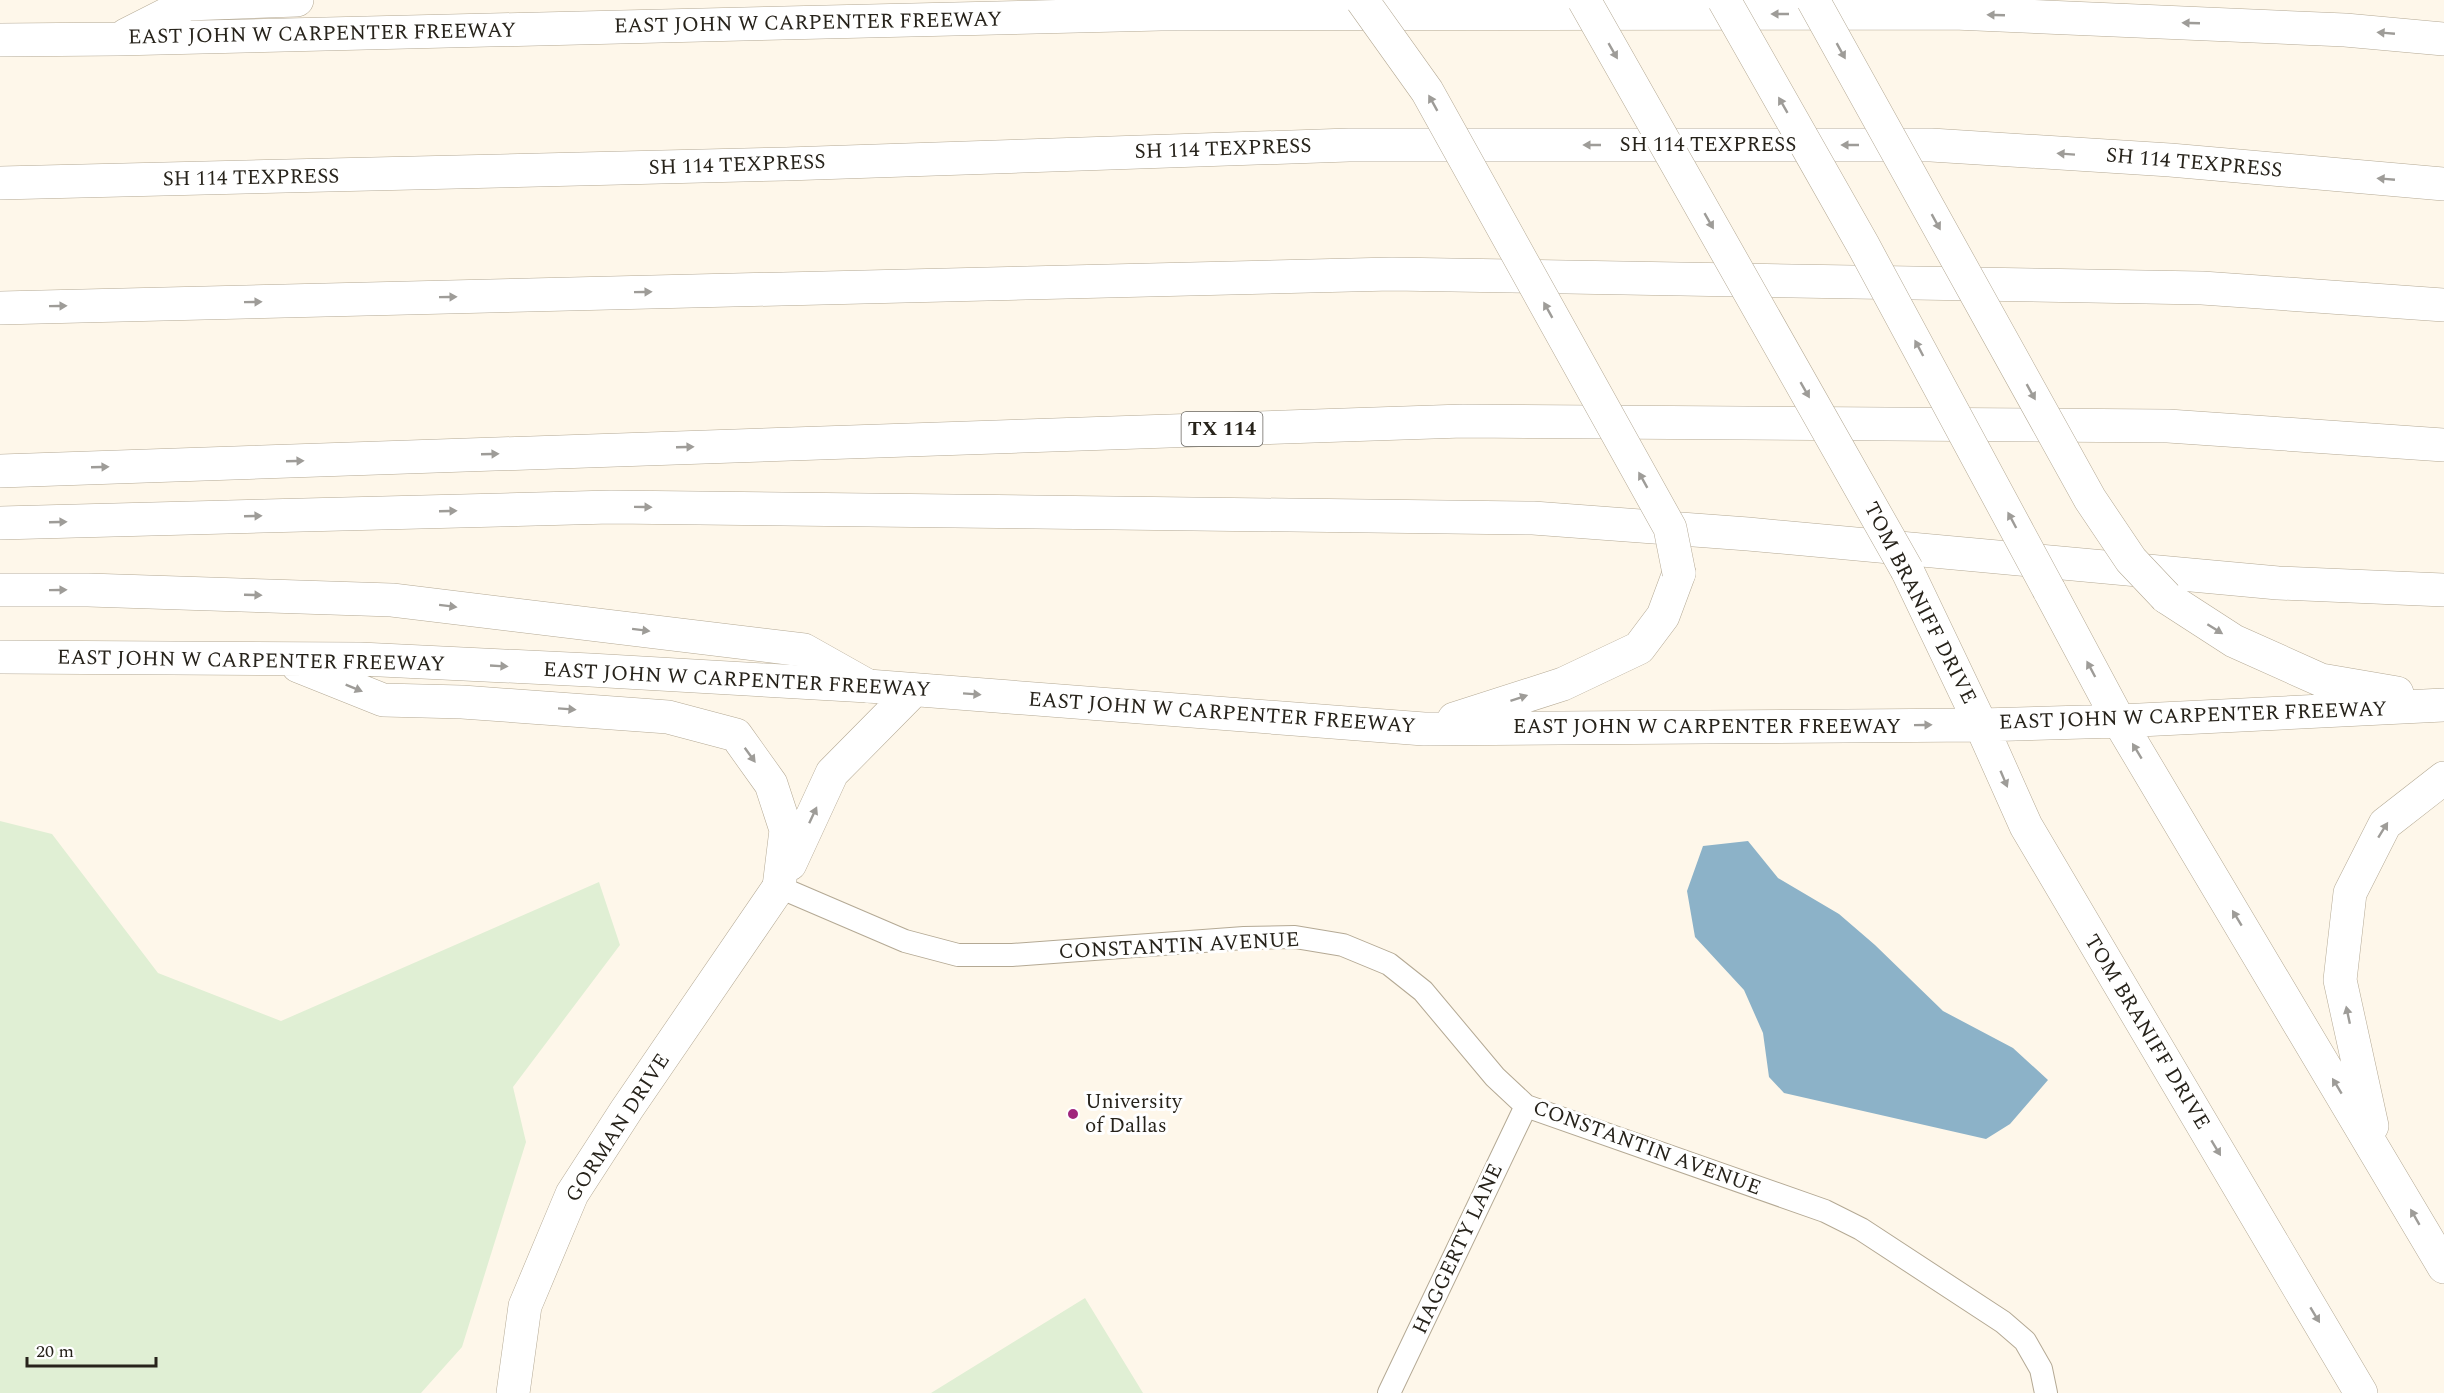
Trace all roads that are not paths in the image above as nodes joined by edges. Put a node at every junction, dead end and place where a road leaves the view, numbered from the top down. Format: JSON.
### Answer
{"nodes":[{"id":1,"x":297,"y":0,"type":"edge"},
{"id":2,"x":1362,"y":0,"type":"edge"},
{"id":3,"x":1584,"y":0,"type":"edge"},
{"id":4,"x":1724,"y":0,"type":"edge"},
{"id":5,"x":1813,"y":0,"type":"edge"},
{"id":6,"x":118,"y":39,"type":"junction"},
{"id":7,"x":2444,"y":39,"type":"edge"},
{"id":8,"x":0,"y":40,"type":"edge"},
{"id":9,"x":0,"y":183,"type":"edge"},
{"id":10,"x":2444,"y":184,"type":"edge"},
{"id":11,"x":2444,"y":305,"type":"edge"},
{"id":12,"x":0,"y":308,"type":"edge"},
{"id":13,"x":2444,"y":445,"type":"edge"},
{"id":14,"x":0,"y":471,"type":"edge"},
{"id":15,"x":0,"y":523,"type":"edge"},
{"id":16,"x":0,"y":590,"type":"edge"},
{"id":17,"x":2444,"y":590,"type":"edge"},
{"id":18,"x":0,"y":657,"type":"edge"},
{"id":19,"x":280,"y":659,"type":"junction"},
{"id":20,"x":868,"y":686,"type":"junction"},
{"id":21,"x":914,"y":690,"type":"junction"},
{"id":22,"x":2444,"y":703,"type":"edge"},
{"id":23,"x":2119,"y":721,"type":"junction"},
{"id":24,"x":1981,"y":724,"type":"junction"},
{"id":25,"x":1424,"y":729,"type":"junction"},
{"id":26,"x":2444,"y":778,"type":"edge"},
{"id":27,"x":779,"y":887,"type":"junction"},
{"id":28,"x":1526,"y":1106,"type":"junction"},
{"id":29,"x":2378,"y":1154,"type":"junction"},
{"id":30,"x":2444,"y":1267,"type":"edge"},
{"id":31,"x":513,"y":1393,"type":"edge"},
{"id":32,"x":1389,"y":1393,"type":"edge"},
{"id":33,"x":2046,"y":1393,"type":"edge"},
{"id":34,"x":2361,"y":1393,"type":"edge"}],
"edges":[{"from":1,"to":6,"type":"main road"},
{"from":25,"to":2,"type":"main road","one_way":true,"bridge":true},
{"from":3,"to":24,"type":"main road","name":"TOM BRANIFF DRIVE","one_way":true,"bridge":true},
{"from":23,"to":4,"type":"main road","one_way":true,"bridge":true},
{"from":5,"to":22,"type":"main road","one_way":true,"bridge":true},
{"from":7,"to":6,"type":"main road","name":"EAST JOHN W CARPENTER FREEWAY","one_way":true},
{"from":6,"to":8,"type":"main road","name":"EAST JOHN W CARPENTER FREEWAY"},
{"from":10,"to":9,"type":"main road","name":"SH 114 TEXPRESS","one_way":true},
{"from":12,"to":11,"type":"main road","one_way":true},
{"from":14,"to":13,"type":"main road","number":"TX 114","one_way":true},
{"from":15,"to":17,"type":"main road","one_way":true},
{"from":16,"to":20,"type":"main road","one_way":true},
{"from":18,"to":19,"type":"main road","name":"EAST JOHN W CARPENTER FREEWAY"},
{"from":19,"to":20,"type":"main road","name":"EAST JOHN W CARPENTER FREEWAY","one_way":true},
{"from":19,"to":27,"type":"main road","one_way":true},
{"from":20,"to":21,"type":"main road","name":"EAST JOHN W CARPENTER FREEWAY"},
{"from":21,"to":25,"type":"main road","name":"EAST JOHN W CARPENTER FREEWAY","one_way":true},
{"from":27,"to":21,"type":"main road","name":"GORMAN DRIVE","one_way":true},
{"from":22,"to":23,"type":"main road","name":"EAST JOHN W CARPENTER FREEWAY"},
{"from":23,"to":24,"type":"main road","name":"EAST JOHN W CARPENTER FREEWAY"},
{"from":29,"to":23,"type":"main road","one_way":true},
{"from":25,"to":24,"type":"main road","name":"EAST JOHN W CARPENTER FREEWAY","one_way":true},
{"from":24,"to":34,"type":"main road","name":"TOM BRANIFF DRIVE","one_way":true},
{"from":29,"to":26,"type":"main road","one_way":true},
{"from":27,"to":28,"type":"lane","name":"CONSTANTIN AVENUE"},
{"from":27,"to":31,"type":"main road","name":"GORMAN DRIVE"},
{"from":28,"to":32,"type":"lane","name":"HAGGERTY LANE"},
{"from":28,"to":33,"type":"lane","name":"CONSTANTIN AVENUE"},
{"from":30,"to":29,"type":"main road","one_way":true}]}
